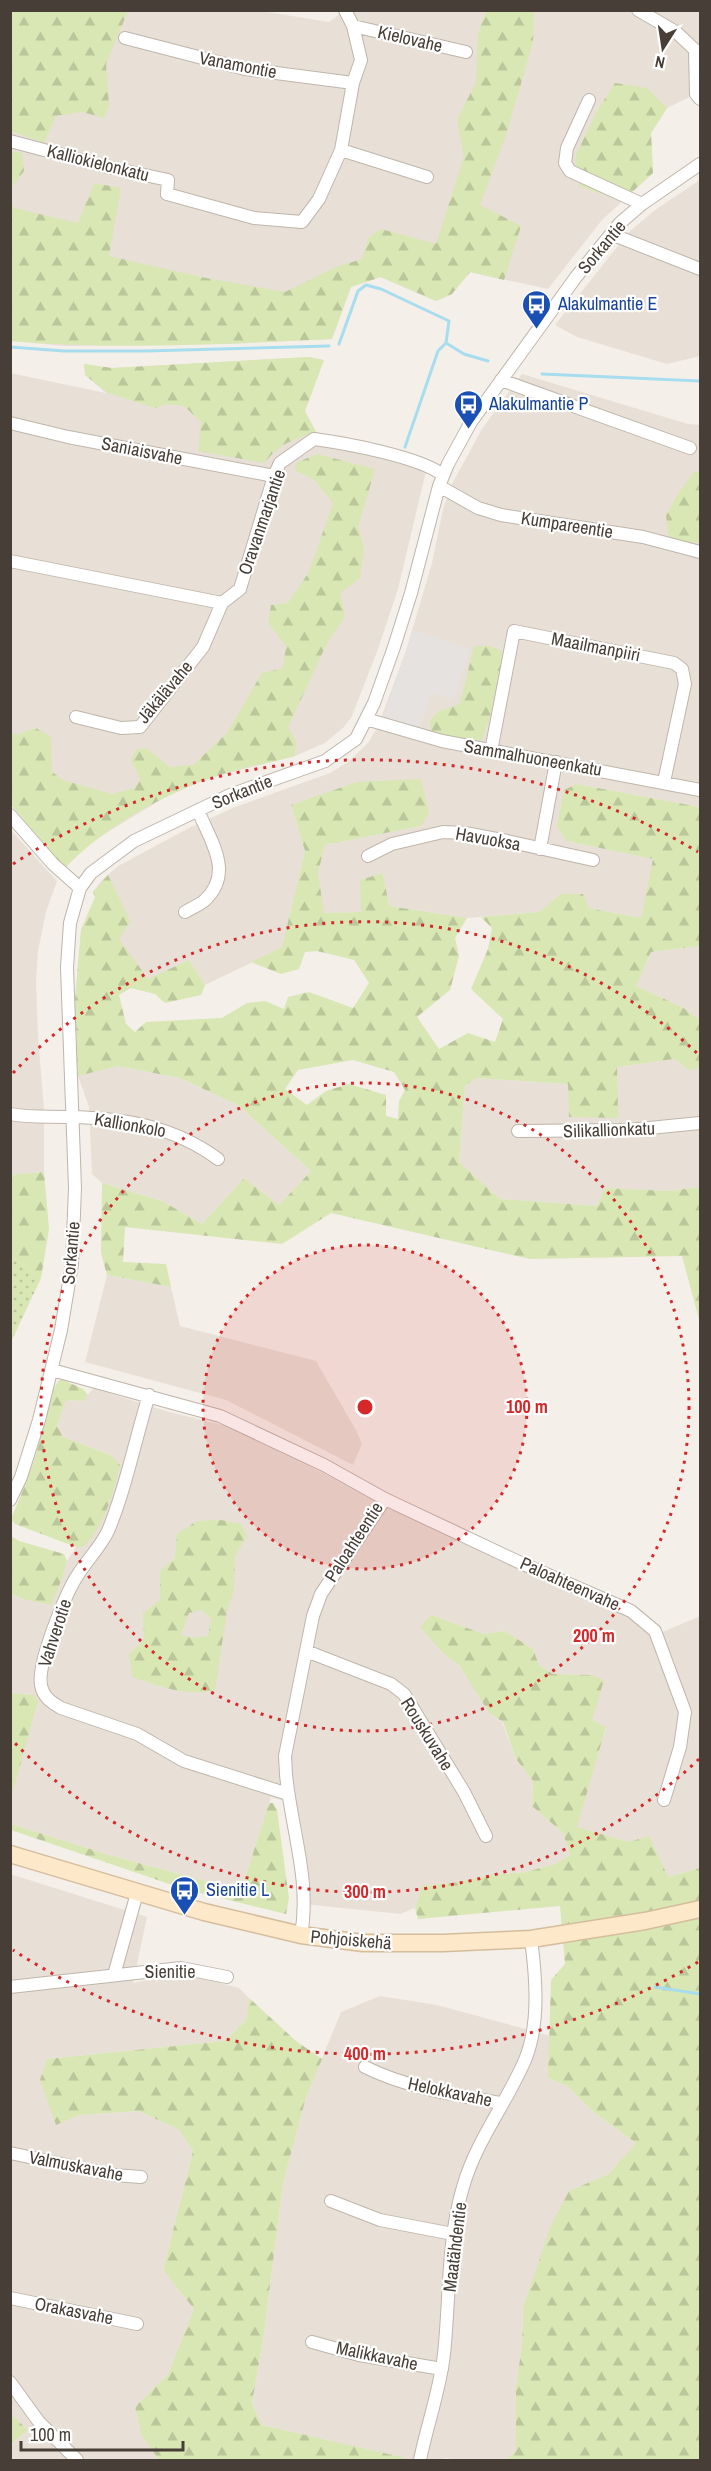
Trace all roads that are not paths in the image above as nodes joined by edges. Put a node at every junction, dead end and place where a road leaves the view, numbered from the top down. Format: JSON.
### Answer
{"nodes":[{"id":1,"x":345,"y":10,"type":"edge"},
{"id":2,"x":638,"y":10,"type":"edge"},
{"id":3,"x":353,"y":26,"type":"junction"},
{"id":4,"x":125,"y":38,"type":"dead end"},
{"id":5,"x":466,"y":52,"type":"dead end"},
{"id":6,"x":353,"y":83,"type":"junction"},
{"id":7,"x":700,"y":99,"type":"edge"},
{"id":8,"x":589,"y":100,"type":"dead end"},
{"id":9,"x":10,"y":141,"type":"edge"},
{"id":10,"x":341,"y":150,"type":"junction"},
{"id":11,"x":700,"y":164,"type":"edge"},
{"id":12,"x":428,"y":177,"type":"dead end"},
{"id":13,"x":642,"y":204,"type":"junction"},
{"id":14,"x":611,"y":234,"type":"junction"},
{"id":15,"x":700,"y":269,"type":"edge"},
{"id":16,"x":501,"y":380,"type":"junction"},
{"id":17,"x":10,"y":423,"type":"edge"},
{"id":18,"x":690,"y":448,"type":"dead end"},
{"id":19,"x":274,"y":476,"type":"junction"},
{"id":20,"x":441,"y":481,"type":"junction"},
{"id":21,"x":700,"y":552,"type":"edge"},
{"id":22,"x":10,"y":561,"type":"edge"},
{"id":23,"x":222,"y":603,"type":"junction"},
{"id":24,"x":76,"y":717,"type":"dead end"},
{"id":25,"x":366,"y":719,"type":"junction"},
{"id":26,"x":491,"y":751,"type":"junction"},
{"id":27,"x":556,"y":762,"type":"junction"},
{"id":28,"x":664,"y":782,"type":"junction"},
{"id":29,"x":700,"y":790,"type":"edge"},
{"id":30,"x":198,"y":810,"type":"junction"},
{"id":31,"x":10,"y":814,"type":"edge"},
{"id":32,"x":540,"y":849,"type":"junction"},
{"id":33,"x":368,"y":856,"type":"dead end"},
{"id":34,"x":593,"y":860,"type":"dead end"},
{"id":35,"x":80,"y":888,"type":"junction"},
{"id":36,"x":184,"y":912,"type":"dead end"},
{"id":37,"x":10,"y":1114,"type":"edge"},
{"id":38,"x":72,"y":1117,"type":"junction"},
{"id":39,"x":700,"y":1123,"type":"edge"},
{"id":40,"x":518,"y":1131,"type":"dead end"},
{"id":41,"x":218,"y":1159,"type":"dead end"},
{"id":42,"x":52,"y":1370,"type":"junction"},
{"id":43,"x":149,"y":1395,"type":"junction"},
{"id":44,"x":385,"y":1499,"type":"junction"},
{"id":45,"x":10,"y":1500,"type":"edge"},
{"id":46,"x":306,"y":1651,"type":"junction"},
{"id":47,"x":288,"y":1794,"type":"junction"},
{"id":48,"x":664,"y":1800,"type":"dead end"},
{"id":49,"x":486,"y":1836,"type":"dead end"},
{"id":50,"x":10,"y":1854,"type":"edge"},
{"id":51,"x":137,"y":1893,"type":"junction"},
{"id":52,"x":700,"y":1909,"type":"edge"},
{"id":53,"x":301,"y":1935,"type":"junction"},
{"id":54,"x":531,"y":1939,"type":"junction"},
{"id":55,"x":114,"y":1975,"type":"junction"},
{"id":56,"x":227,"y":1977,"type":"dead end"},
{"id":57,"x":10,"y":1988,"type":"edge"},
{"id":58,"x":365,"y":2067,"type":"dead end"},
{"id":59,"x":501,"y":2103,"type":"junction"},
{"id":60,"x":10,"y":2153,"type":"edge"},
{"id":61,"x":141,"y":2177,"type":"dead end"},
{"id":62,"x":331,"y":2201,"type":"dead end"},
{"id":63,"x":453,"y":2234,"type":"junction"},
{"id":64,"x":10,"y":2298,"type":"edge"},
{"id":65,"x":137,"y":2324,"type":"dead end"},
{"id":66,"x":312,"y":2342,"type":"dead end"},
{"id":67,"x":442,"y":2369,"type":"junction"},
{"id":68,"x":10,"y":2382,"type":"edge"},
{"id":69,"x":77,"y":2460,"type":"edge"},
{"id":70,"x":420,"y":2460,"type":"edge"}],
"edges":[{"from":1,"to":3,"type":"street","name":"Kalliokielonkatu"},
{"from":2,"to":7,"type":"street"},
{"from":3,"to":5,"type":"street","name":"Kielovahe"},
{"from":3,"to":6,"type":"street","name":"Kalliokielonkatu"},
{"from":4,"to":6,"type":"street","name":"Vanamontie"},
{"from":6,"to":10,"type":"street","name":"Kalliokielonkatu"},
{"from":8,"to":13,"type":"street"},
{"from":9,"to":10,"type":"street","name":"Kalliokielonkatu"},
{"from":10,"to":12,"type":"street"},
{"from":11,"to":13,"type":"street","name":"Sorkantie"},
{"from":13,"to":14,"type":"street","name":"Sorkantie"},
{"from":14,"to":15,"type":"street"},
{"from":14,"to":16,"type":"street","name":"Sorkantie"},
{"from":16,"to":18,"type":"street"},
{"from":16,"to":20,"type":"street","name":"Sorkantie"},
{"from":17,"to":19,"type":"street","name":"Saniaisvahe"},
{"from":19,"to":20,"type":"street","name":"Oravanmarjantie"},
{"from":19,"to":23,"type":"street","name":"Oravanmarjantie"},
{"from":20,"to":21,"type":"street","name":"Kumpareentie"},
{"from":20,"to":25,"type":"street","name":"Sorkantie"},
{"from":22,"to":23,"type":"street"},
{"from":23,"to":24,"type":"street","name":"Jäkälävahe"},
{"from":25,"to":26,"type":"street","name":"Sammalhuoneenkatu"},
{"from":25,"to":30,"type":"street","name":"Sorkantie"},
{"from":26,"to":27,"type":"street","name":"Sammalhuoneenkatu"},
{"from":26,"to":28,"type":"street","name":"Maailmanpiiri"},
{"from":27,"to":28,"type":"street","name":"Sammalhuoneenkatu"},
{"from":27,"to":32,"type":"street","name":"Havuoksa"},
{"from":28,"to":29,"type":"street","name":"Sammalhuoneenkatu"},
{"from":30,"to":35,"type":"street","name":"Sorkantie"},
{"from":30,"to":36,"type":"street"},
{"from":31,"to":35,"type":"street"},
{"from":32,"to":33,"type":"street","name":"Havuoksa"},
{"from":32,"to":34,"type":"street","name":"Havuoksa"},
{"from":35,"to":38,"type":"street","name":"Sorkantie"},
{"from":37,"to":38,"type":"street","name":"Kallionkolo"},
{"from":38,"to":41,"type":"street","name":"Kallionkolo"},
{"from":38,"to":42,"type":"street","name":"Sorkantie"},
{"from":39,"to":40,"type":"street","name":"Silikallionkatu"},
{"from":42,"to":43,"type":"street","name":"Paloahteentie"},
{"from":42,"to":45,"type":"street","name":"Sorkantie"},
{"from":43,"to":44,"type":"street","name":"Paloahteentie"},
{"from":43,"to":47,"type":"street","name":"Vahverotie"},
{"from":44,"to":46,"type":"street","name":"Paloahteentie"},
{"from":44,"to":48,"type":"street","name":"Paloahteenvahe"},
{"from":46,"to":47,"type":"street","name":"Paloahteentie"},
{"from":46,"to":49,"type":"street","name":"Rouskuvahe"},
{"from":47,"to":53,"type":"street","name":"Paloahteentie"},
{"from":50,"to":51,"type":"main road","name":"Pohjoiskehä"},
{"from":51,"to":53,"type":"main road","name":"Pohjoiskehä"},
{"from":51,"to":55,"type":"street","name":"Sienitie"},
{"from":52,"to":54,"type":"main road","name":"Pohjoiskehä"},
{"from":53,"to":54,"type":"main road","name":"Pohjoiskehä"},
{"from":54,"to":59,"type":"street","name":"Maatähdentie"},
{"from":55,"to":56,"type":"street","name":"Sienitie"},
{"from":55,"to":57,"type":"street","name":"Sienitie"},
{"from":58,"to":59,"type":"street","name":"Helokkavahe"},
{"from":59,"to":63,"type":"street","name":"Maatähdentie"},
{"from":60,"to":61,"type":"street","name":"Valmuskavahe"},
{"from":62,"to":63,"type":"street"},
{"from":63,"to":67,"type":"street","name":"Maatähdentie"},
{"from":64,"to":65,"type":"street","name":"Orakasvahe"},
{"from":66,"to":67,"type":"street","name":"Malikkavahe"},
{"from":67,"to":70,"type":"street","name":"Maatähdentie"},
{"from":68,"to":69,"type":"street"}]}
